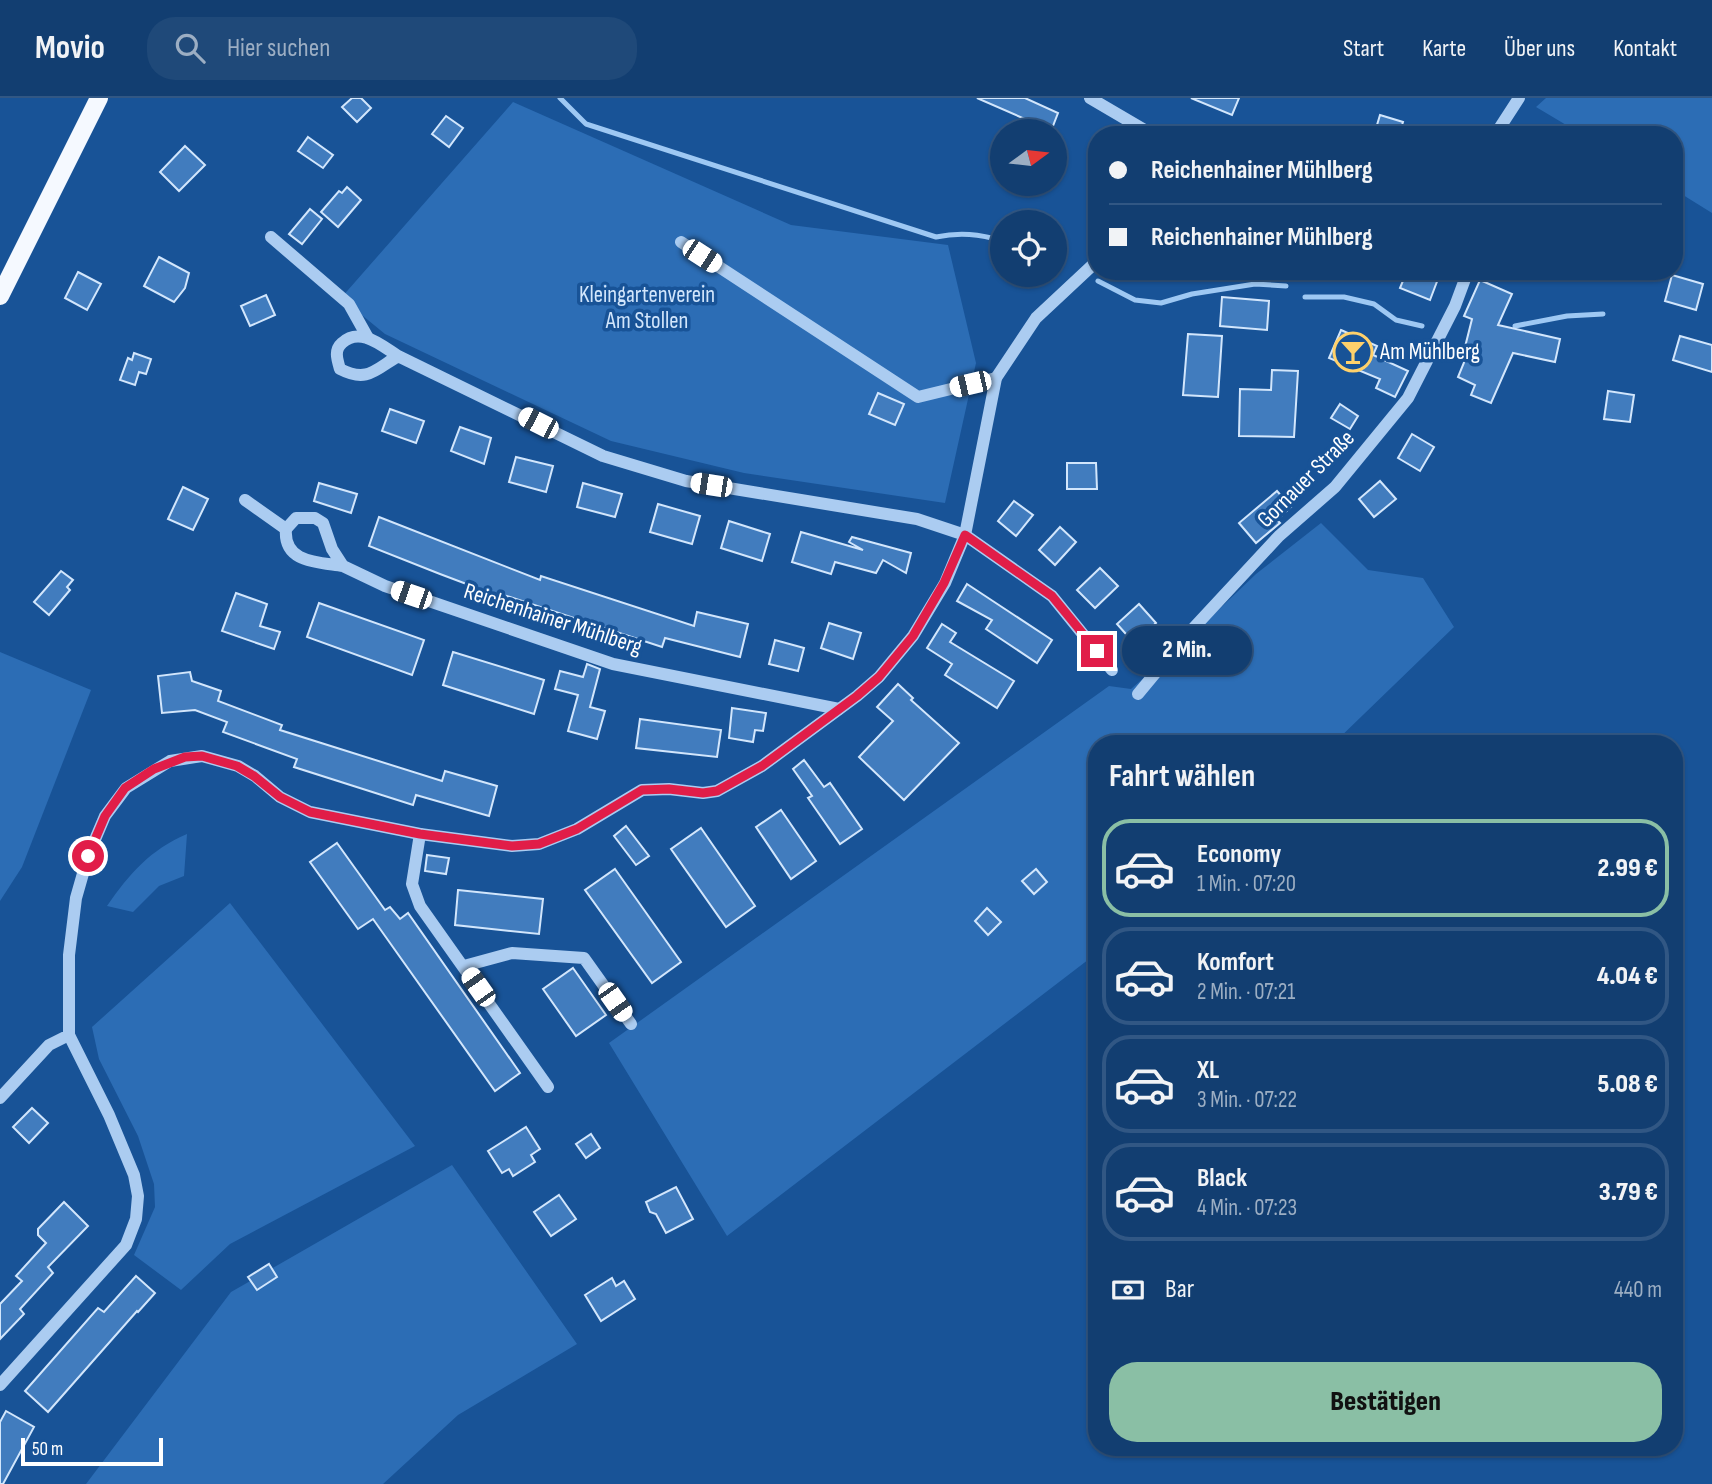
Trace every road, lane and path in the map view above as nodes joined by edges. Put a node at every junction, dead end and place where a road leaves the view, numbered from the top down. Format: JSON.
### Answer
{"nodes":[{"id":1,"x":99,"y":98,"type":"edge"},
{"id":2,"x":1090,"y":98,"type":"edge"},
{"id":3,"x":1518,"y":98,"type":"edge"},
{"id":4,"x":1138,"y":126,"type":"edge"},
{"id":5,"x":1501,"y":126,"type":"edge"},
{"id":6,"x":271,"y":237,"type":"dead end"},
{"id":7,"x":681,"y":242,"type":"dead end"},
{"id":8,"x":1088,"y":269,"type":"edge"},
{"id":9,"x":1465,"y":280,"type":"edge"},
{"id":10,"x":0,"y":296,"type":"edge"},
{"id":11,"x":368,"y":338,"type":"junction"},
{"id":12,"x":398,"y":356,"type":"junction"},
{"id":13,"x":996,"y":378,"type":"junction"},
{"id":14,"x":245,"y":500,"type":"dead end"},
{"id":15,"x":286,"y":529,"type":"junction"},
{"id":16,"x":965,"y":535,"type":"junction"},
{"id":17,"x":343,"y":566,"type":"junction"},
{"id":18,"x":1112,"y":670,"type":"dead end"},
{"id":19,"x":1139,"y":694,"type":"dead end"},
{"id":20,"x":839,"y":709,"type":"junction"},
{"id":21,"x":420,"y":834,"type":"junction"},
{"id":22,"x":464,"y":967,"type":"junction"},
{"id":23,"x":631,"y":1024,"type":"dead end"},
{"id":24,"x":69,"y":1035,"type":"junction"},
{"id":25,"x":548,"y":1087,"type":"dead end"},
{"id":26,"x":0,"y":1098,"type":"edge"},
{"id":27,"x":0,"y":1385,"type":"edge"}],
"edges":[{"from":1,"to":10,"type":"main road"},
{"from":2,"to":4,"type":"street"},
{"from":3,"to":5,"type":"street"},
{"from":6,"to":11,"type":"street"},
{"from":7,"to":13,"type":"street"},
{"from":8,"to":13,"type":"street"},
{"from":9,"to":19,"type":"street","name":"Gornauer Straße"},
{"from":11,"to":12,"type":"street"},
{"from":11,"to":12,"type":"street"},
{"from":12,"to":16,"type":"street"},
{"from":13,"to":16,"type":"street"},
{"from":14,"to":15,"type":"street"},
{"from":15,"to":17,"type":"street","name":"Reichenhainer Mühlberg"},
{"from":15,"to":17,"type":"street"},
{"from":16,"to":18,"type":"street"},
{"from":16,"to":20,"type":"street"},
{"from":17,"to":20,"type":"street","name":"Reichenhainer Mühlberg"},
{"from":20,"to":21,"type":"street"},
{"from":21,"to":22,"type":"street"},
{"from":21,"to":24,"type":"street"},
{"from":22,"to":23,"type":"street"},
{"from":22,"to":25,"type":"street"},
{"from":24,"to":26,"type":"street"},
{"from":24,"to":27,"type":"street"}]}
